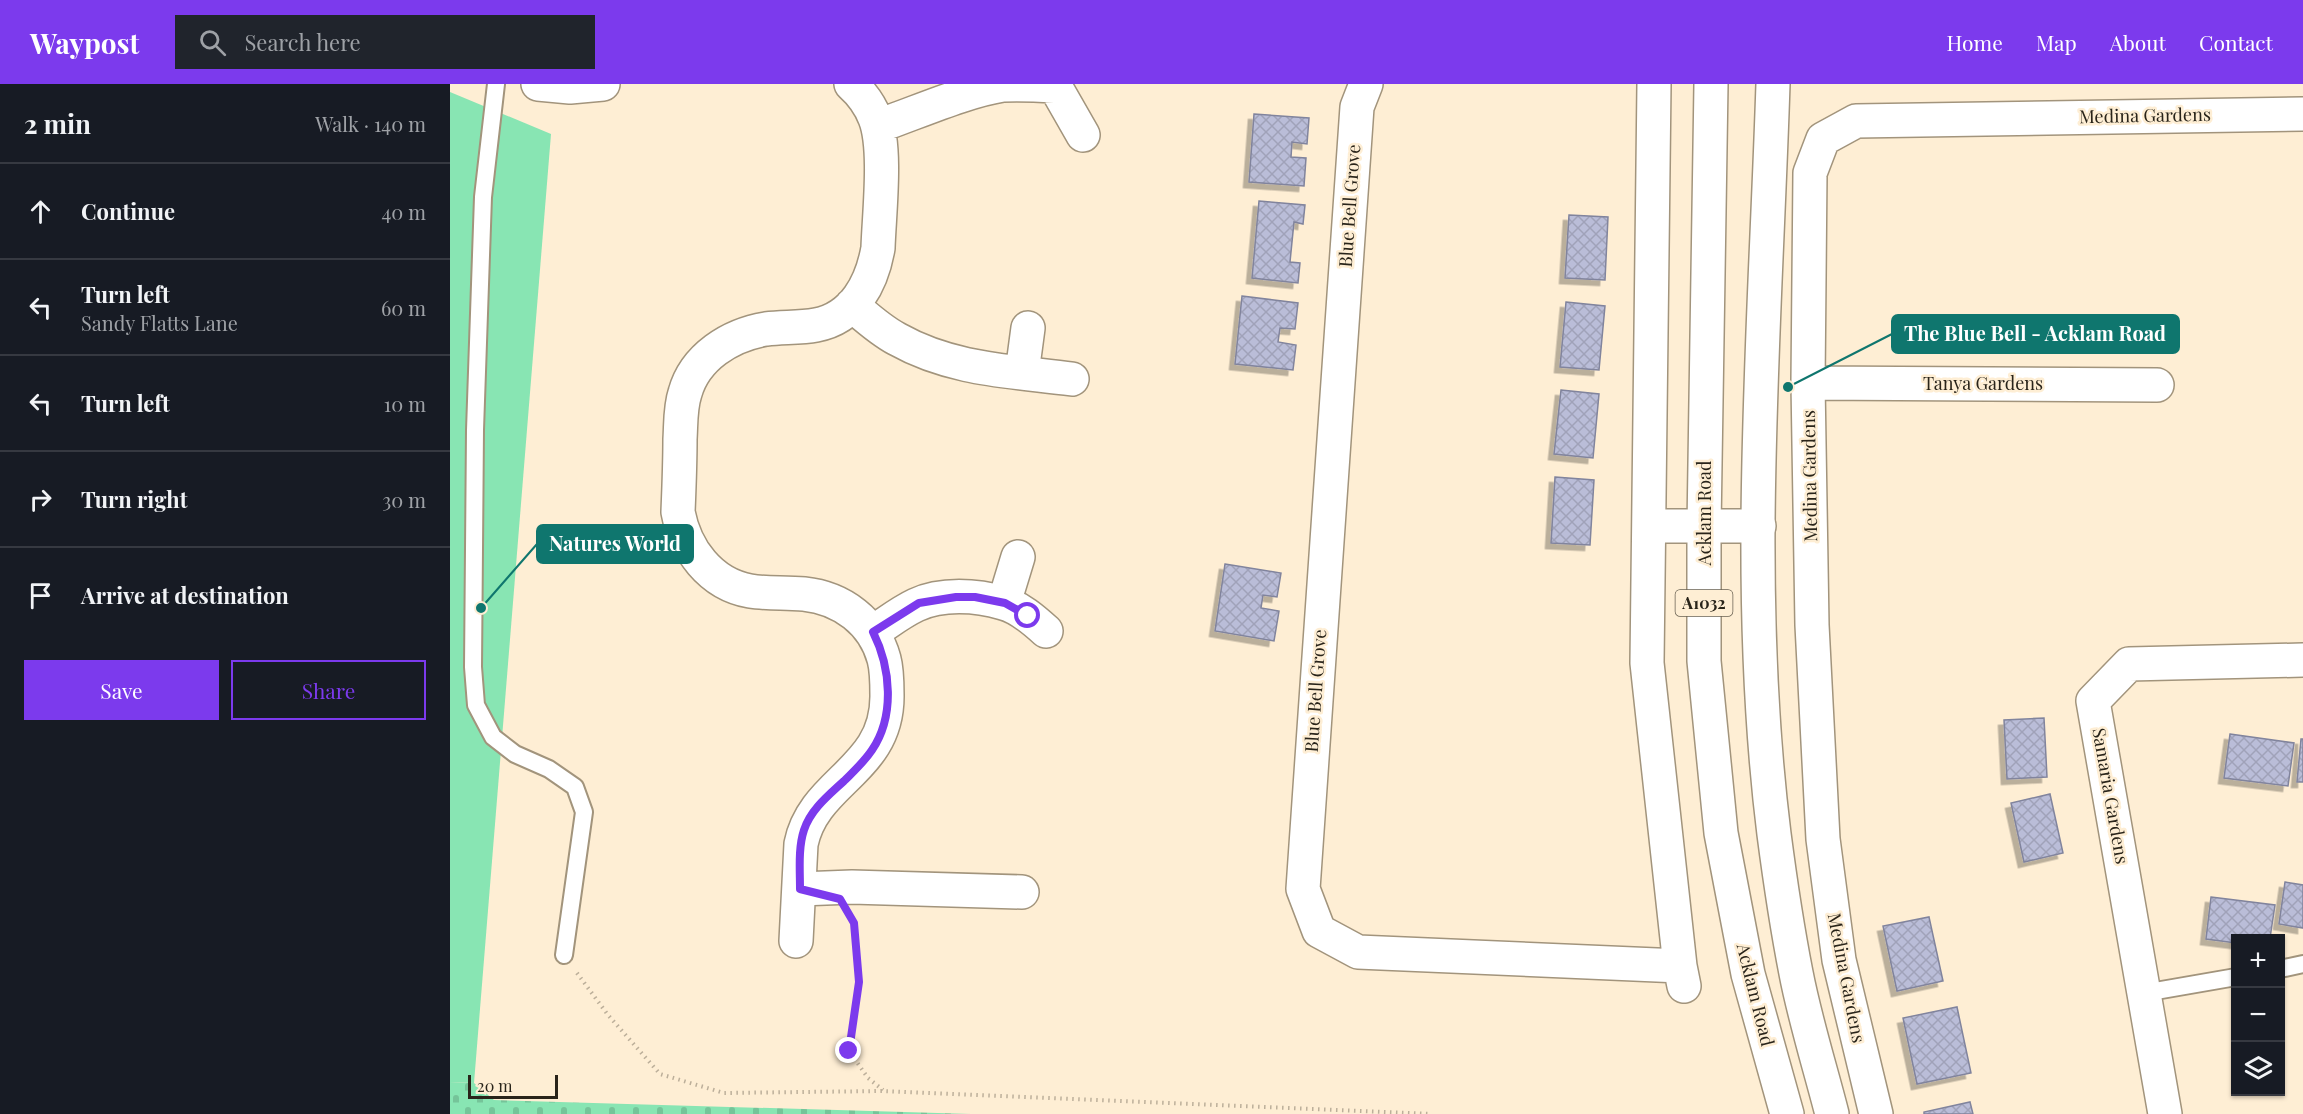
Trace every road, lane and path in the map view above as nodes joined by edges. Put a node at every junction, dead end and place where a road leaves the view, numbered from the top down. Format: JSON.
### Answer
{"nodes":[{"id":1,"x":496,"y":84,"type":"edge"},
{"id":2,"x":538,"y":84,"type":"edge"},
{"id":3,"x":603,"y":84,"type":"edge"},
{"id":4,"x":851,"y":84,"type":"edge"},
{"id":5,"x":1366,"y":84,"type":"edge"},
{"id":6,"x":1654,"y":84,"type":"edge"},
{"id":7,"x":1711,"y":84,"type":"edge"},
{"id":8,"x":1773,"y":84,"type":"edge"},
{"id":9,"x":1055,"y":85,"type":"edge"},
{"id":10,"x":2303,"y":114,"type":"edge"},
{"id":11,"x":878,"y":126,"type":"junction"},
{"id":12,"x":1083,"y":135,"type":"dead end"},
{"id":13,"x":852,"y":305,"type":"junction"},
{"id":14,"x":1028,"y":328,"type":"dead end"},
{"id":15,"x":1022,"y":373,"type":"junction"},
{"id":16,"x":1072,"y":379,"type":"dead end"},
{"id":17,"x":1809,"y":383,"type":"junction"},
{"id":18,"x":2157,"y":385,"type":"dead end"},
{"id":19,"x":1649,"y":526,"type":"junction"},
{"id":20,"x":1759,"y":526,"type":"junction"},
{"id":21,"x":1704,"y":527,"type":"junction"},
{"id":22,"x":1018,"y":556,"type":"dead end"},
{"id":23,"x":1005,"y":603,"type":"junction"},
{"id":24,"x":1046,"y":631,"type":"dead end"},
{"id":25,"x":873,"y":632,"type":"junction"},
{"id":26,"x":2303,"y":660,"type":"edge"},
{"id":27,"x":800,"y":889,"type":"junction"},
{"id":28,"x":1022,"y":892,"type":"dead end"},
{"id":29,"x":849,"y":915,"type":"dead end"},
{"id":30,"x":796,"y":941,"type":"dead end"},
{"id":31,"x":564,"y":955,"type":"joint"},
{"id":32,"x":2303,"y":964,"type":"edge"},
{"id":33,"x":2285,"y":968,"type":"edge"},
{"id":34,"x":2231,"y":978,"type":"edge"},
{"id":35,"x":2144,"y":993,"type":"junction"},
{"id":36,"x":883,"y":1091,"type":"junction"},
{"id":37,"x":1431,"y":1114,"type":"edge"},
{"id":38,"x":1787,"y":1114,"type":"edge"},
{"id":39,"x":1832,"y":1114,"type":"edge"},
{"id":40,"x":1876,"y":1114,"type":"edge"},
{"id":41,"x":2165,"y":1114,"type":"edge"}],
"edges":[{"from":1,"to":31,"type":"lane"},
{"from":2,"to":3,"type":"street"},
{"from":4,"to":11,"type":"street"},
{"from":5,"to":19,"type":"street","name":"Blue Bell Grove"},
{"from":6,"to":19,"type":"street","name":"Blue Bell Grove"},
{"from":7,"to":21,"type":"street","name":"Acklam Road","number":"A1032"},
{"from":8,"to":20,"type":"street"},
{"from":9,"to":11,"type":"street"},
{"from":9,"to":12,"type":"street"},
{"from":10,"to":17,"type":"street","name":"Medina Gardens"},
{"from":11,"to":13,"type":"street"},
{"from":13,"to":15,"type":"street"},
{"from":13,"to":25,"type":"street"},
{"from":14,"to":15,"type":"street"},
{"from":15,"to":16,"type":"street"},
{"from":17,"to":18,"type":"street","name":"Tanya Gardens"},
{"from":17,"to":40,"type":"street","name":"Medina Gardens"},
{"from":19,"to":21,"type":"street"},
{"from":20,"to":21,"type":"street"},
{"from":20,"to":39,"type":"street"},
{"from":21,"to":38,"type":"street","name":"Acklam Road","number":"A1032"},
{"from":22,"to":23,"type":"street"},
{"from":23,"to":24,"type":"street"},
{"from":23,"to":25,"type":"street"},
{"from":25,"to":27,"type":"street"},
{"from":26,"to":35,"type":"street","name":"Samaria Gardens"},
{"from":27,"to":28,"type":"street"},
{"from":27,"to":30,"type":"street"},
{"from":29,"to":36,"type":"path"},
{"from":31,"to":36,"type":"path"},
{"from":32,"to":33,"type":"lane"},
{"from":34,"to":35,"type":"lane"},
{"from":35,"to":41,"type":"street","name":"Samaria Gardens"},
{"from":36,"to":37,"type":"path"}]}
